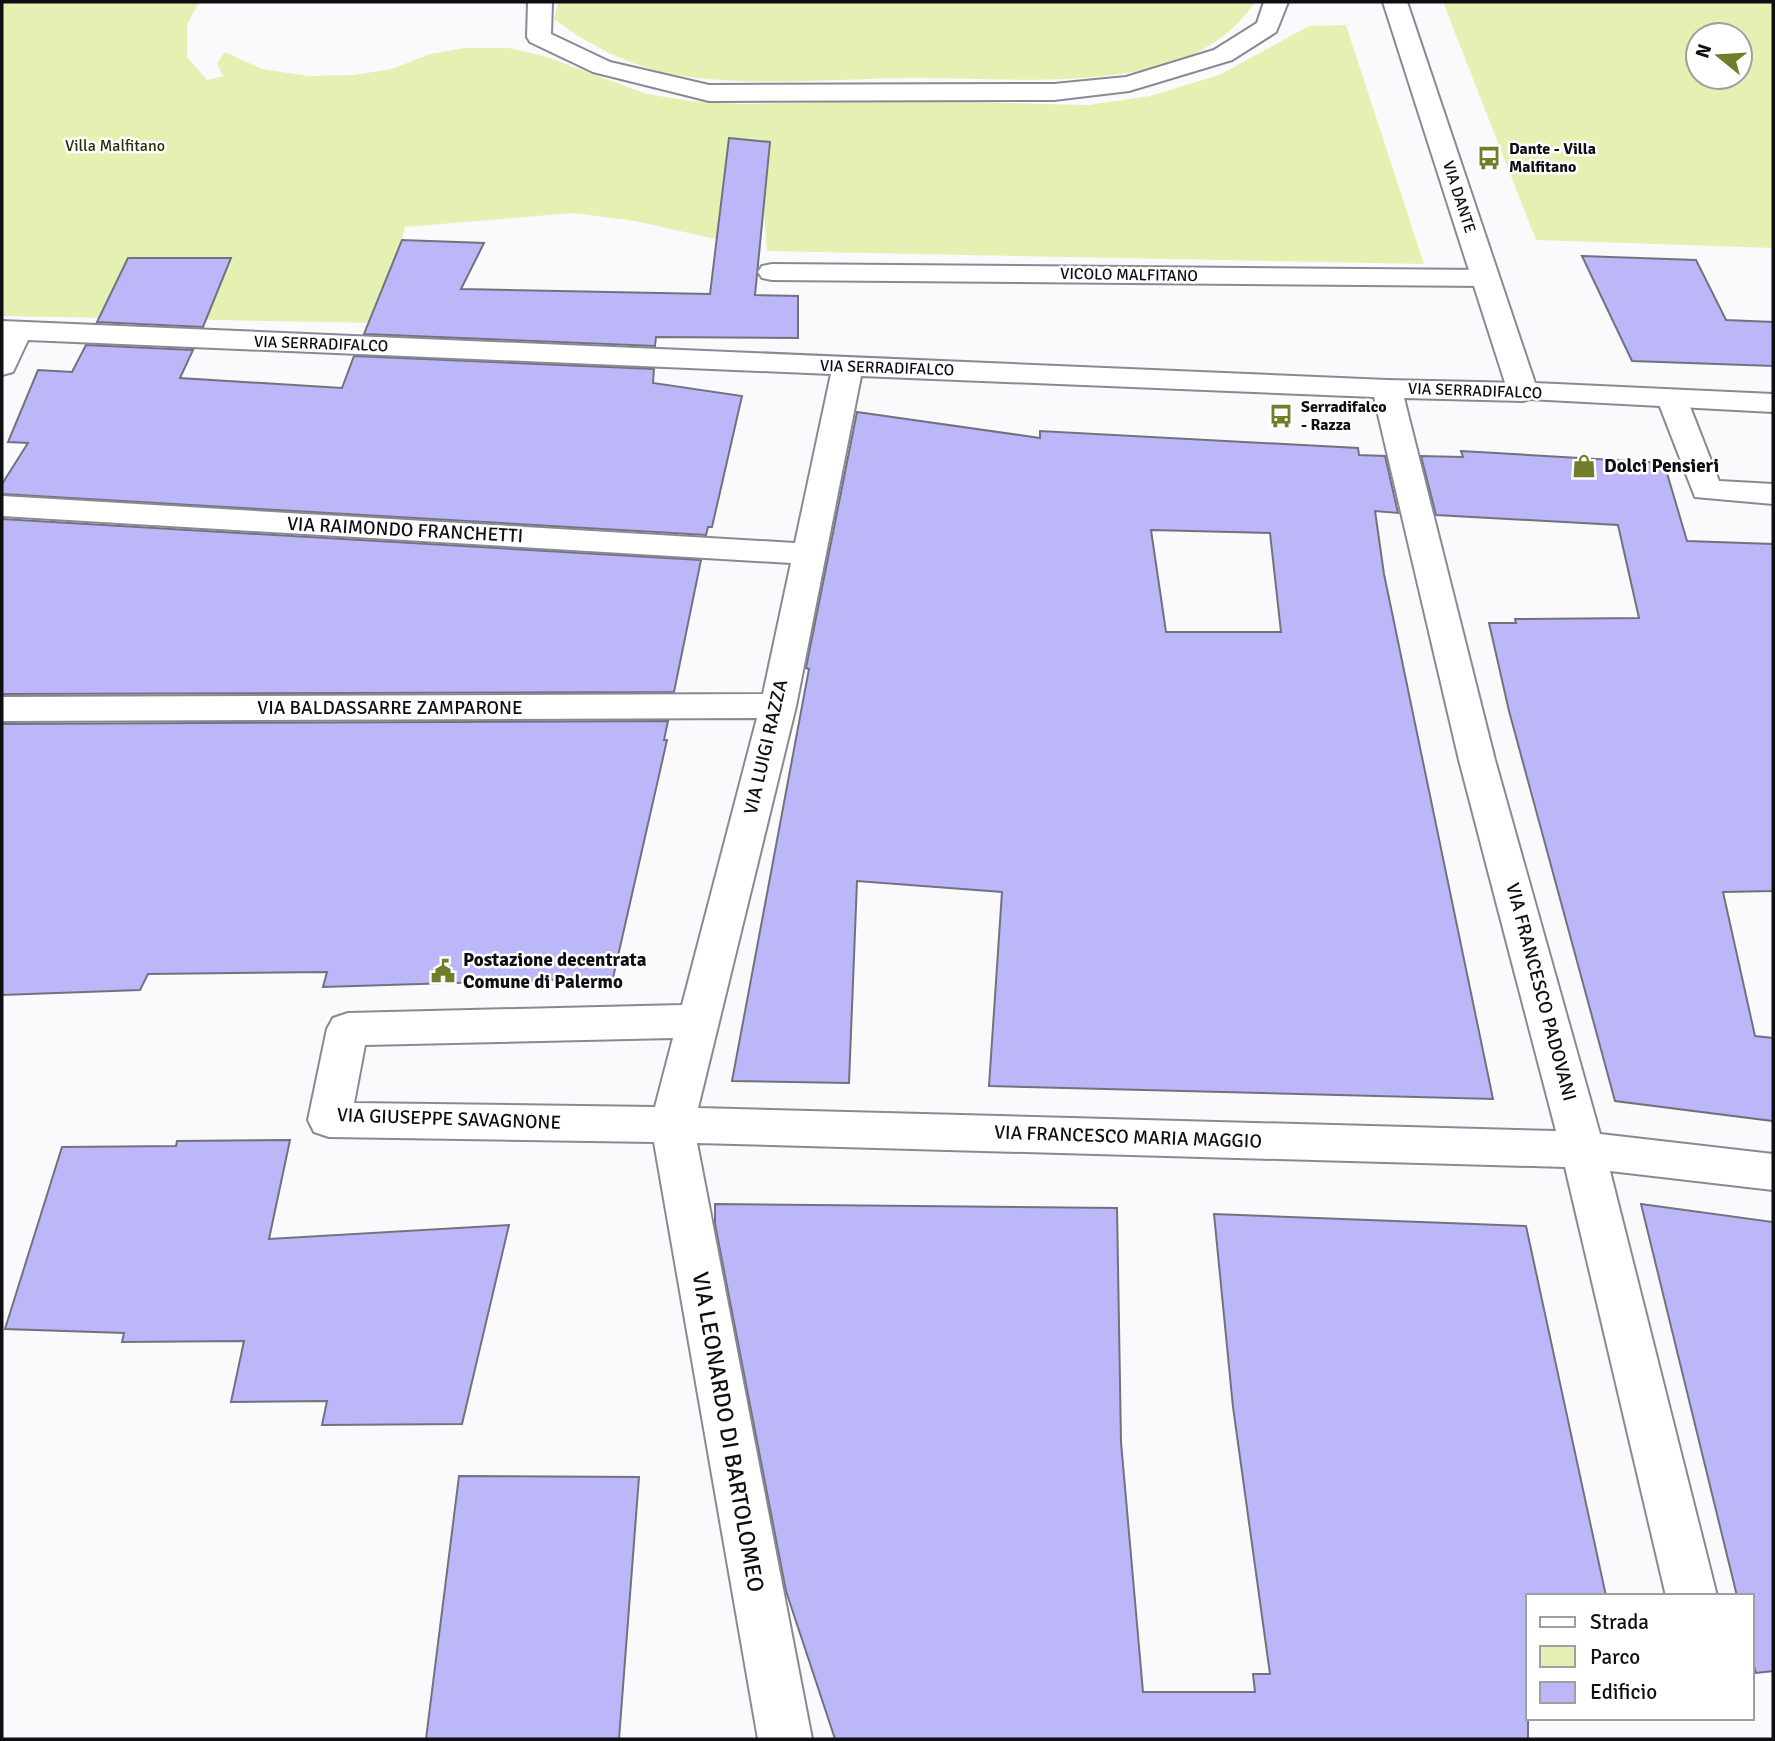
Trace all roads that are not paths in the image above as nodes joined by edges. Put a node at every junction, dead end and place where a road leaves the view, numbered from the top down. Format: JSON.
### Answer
{"nodes":[{"id":1,"x":540,"y":2,"type":"edge"},
{"id":2,"x":1276,"y":2,"type":"edge"},
{"id":3,"x":1395,"y":2,"type":"edge"},
{"id":4,"x":772,"y":272,"type":"dead end"},
{"id":5,"x":1485,"y":278,"type":"junction"},
{"id":6,"x":9,"y":330,"type":"edge"},
{"id":7,"x":2,"y":366,"type":"edge"},
{"id":8,"x":848,"y":366,"type":"junction"},
{"id":9,"x":1387,"y":389,"type":"junction"},
{"id":10,"x":1523,"y":392,"type":"junction"},
{"id":11,"x":1672,"y":399,"type":"junction"},
{"id":12,"x":1773,"y":402,"type":"edge"},
{"id":13,"x":1773,"y":494,"type":"edge"},
{"id":14,"x":2,"y":506,"type":"edge"},
{"id":15,"x":808,"y":554,"type":"junction"},
{"id":16,"x":778,"y":706,"type":"junction"},
{"id":17,"x":2,"y":709,"type":"edge"},
{"id":18,"x":699,"y":1021,"type":"junction"},
{"id":19,"x":672,"y":1125,"type":"junction"},
{"id":20,"x":1583,"y":1150,"type":"junction"},
{"id":21,"x":1773,"y":1172,"type":"edge"},
{"id":22,"x":1692,"y":1594,"type":"edge"},
{"id":23,"x":785,"y":1739,"type":"edge"}],
"edges":[{"from":1,"to":2,"type":"street"},
{"from":3,"to":5,"type":"street","name":"VIA DANTE"},
{"from":4,"to":5,"type":"street","name":"VICOLO MALFITANO"},
{"from":5,"to":10,"type":"street","name":"VIA DANTE"},
{"from":6,"to":7,"type":"street"},
{"from":6,"to":8,"type":"street","name":"VIA SERRADIFALCO"},
{"from":8,"to":9,"type":"street","name":"VIA SERRADIFALCO"},
{"from":8,"to":15,"type":"street","name":"VIA LUIGI RAZZA"},
{"from":9,"to":10,"type":"street","name":"VIA SERRADIFALCO"},
{"from":9,"to":20,"type":"street","name":"VIA FRANCESCO PADOVANI"},
{"from":10,"to":11,"type":"street","name":"VIA SERRADIFALCO"},
{"from":11,"to":12,"type":"street","name":"VIA SERRADIFALCO"},
{"from":11,"to":13,"type":"street"},
{"from":14,"to":15,"type":"street","name":"VIA RAIMONDO FRANCHETTI"},
{"from":15,"to":16,"type":"street","name":"VIA LUIGI RAZZA"},
{"from":16,"to":17,"type":"street","name":"VIA BALDASSARRE ZAMPARONE"},
{"from":16,"to":18,"type":"street","name":"VIA LUIGI RAZZA"},
{"from":18,"to":19,"type":"street","name":"VIA LUIGI RAZZA"},
{"from":18,"to":19,"type":"street","name":"VIA GIUSEPPE SAVAGNONE"},
{"from":19,"to":20,"type":"street","name":"VIA FRANCESCO MARIA MAGGIO"},
{"from":19,"to":23,"type":"street","name":"VIA LEONARDO DI BARTOLOMEO"},
{"from":20,"to":21,"type":"street","name":"VIA FRANCESCO MARIA MAGGIO"},
{"from":20,"to":22,"type":"street","name":"VIA FRANCESCO PADOVANI"}]}
